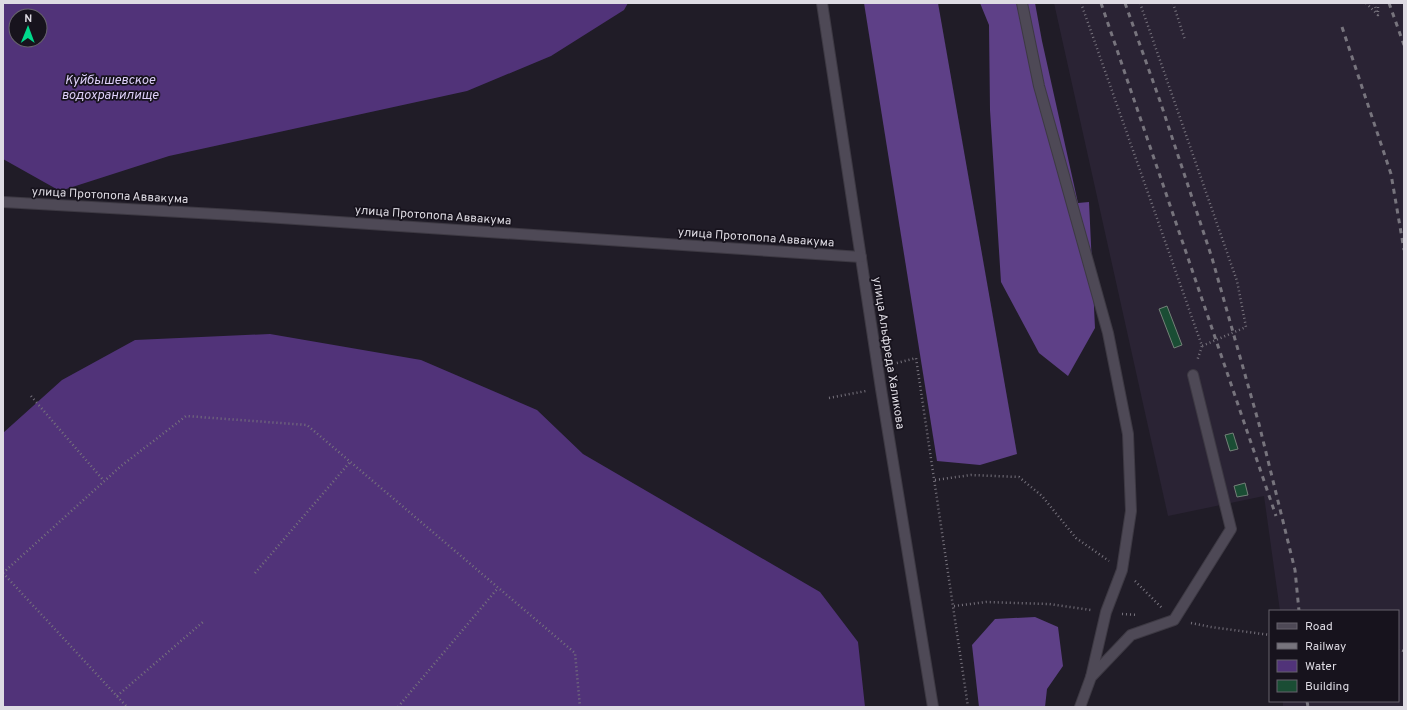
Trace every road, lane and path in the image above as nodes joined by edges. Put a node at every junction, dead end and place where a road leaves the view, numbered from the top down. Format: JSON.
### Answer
{"nodes":[{"id":1,"x":822,"y":3,"type":"edge"},
{"id":2,"x":1022,"y":3,"type":"edge"},
{"id":3,"x":1082,"y":3,"type":"edge"},
{"id":4,"x":1140,"y":3,"type":"edge"},
{"id":5,"x":1173,"y":3,"type":"edge"},
{"id":6,"x":1366,"y":3,"type":"edge"},
{"id":7,"x":1374,"y":3,"type":"edge"},
{"id":8,"x":1378,"y":3,"type":"edge"},
{"id":9,"x":1378,"y":15,"type":"junction"},
{"id":10,"x":1185,"y":40,"type":"dead end"},
{"id":11,"x":3,"y":202,"type":"edge"},
{"id":12,"x":861,"y":257,"type":"junction"},
{"id":13,"x":879,"y":367,"type":"junction"},
{"id":14,"x":1193,"y":375,"type":"dead end"},
{"id":15,"x":881,"y":389,"type":"junction"},
{"id":16,"x":31,"y":396,"type":"dead end"},
{"id":17,"x":829,"y":398,"type":"dead end"},
{"id":18,"x":350,"y":462,"type":"junction"},
{"id":19,"x":935,"y":480,"type":"junction"},
{"id":20,"x":104,"y":481,"type":"junction"},
{"id":21,"x":1122,"y":570,"type":"junction"},
{"id":22,"x":3,"y":573,"type":"edge"},
{"id":23,"x":255,"y":573,"type":"dead end"},
{"id":24,"x":498,"y":588,"type":"junction"},
{"id":25,"x":954,"y":606,"type":"junction"},
{"id":26,"x":1106,"y":612,"type":"junction"},
{"id":27,"x":1144,"y":616,"type":"dead end"},
{"id":28,"x":1174,"y":620,"type":"junction"},
{"id":29,"x":203,"y":622,"type":"dead end"},
{"id":30,"x":1211,"y":627,"type":"dead end"},
{"id":31,"x":1269,"y":634,"type":"edge"},
{"id":32,"x":1091,"y":677,"type":"junction"},
{"id":33,"x":116,"y":696,"type":"junction"},
{"id":34,"x":127,"y":707,"type":"edge"},
{"id":35,"x":398,"y":707,"type":"edge"},
{"id":36,"x":580,"y":707,"type":"edge"},
{"id":37,"x":933,"y":707,"type":"edge"},
{"id":38,"x":968,"y":707,"type":"edge"},
{"id":39,"x":1080,"y":707,"type":"edge"}],
"edges":[{"from":1,"to":12,"type":"lane","name":"улица Альфреда Халикова"},
{"from":2,"to":21,"type":"lane"},
{"from":3,"to":4,"type":"path"},
{"from":5,"to":10,"type":"path"},
{"from":6,"to":9,"type":"path"},
{"from":7,"to":9,"type":"path"},
{"from":8,"to":9,"type":"path"},
{"from":11,"to":12,"type":"lane","name":"улица Протопопа Аввакума"},
{"from":12,"to":13,"type":"lane","name":"улица Альфреда Халикова"},
{"from":13,"to":15,"type":"lane","name":"улица Альфреда Халикова"},
{"from":13,"to":19,"type":"path"},
{"from":14,"to":28,"type":"lane"},
{"from":15,"to":17,"type":"path"},
{"from":15,"to":37,"type":"lane","name":"улица Альфреда Халикова"},
{"from":16,"to":20,"type":"path"},
{"from":18,"to":20,"type":"path"},
{"from":18,"to":23,"type":"path"},
{"from":18,"to":24,"type":"path"},
{"from":19,"to":21,"type":"path"},
{"from":19,"to":25,"type":"path"},
{"from":20,"to":22,"type":"path"},
{"from":21,"to":26,"type":"lane"},
{"from":21,"to":28,"type":"path"},
{"from":22,"to":33,"type":"path"},
{"from":24,"to":35,"type":"path"},
{"from":24,"to":36,"type":"path"},
{"from":25,"to":26,"type":"path"},
{"from":25,"to":38,"type":"path"},
{"from":26,"to":27,"type":"path"},
{"from":26,"to":32,"type":"lane"},
{"from":28,"to":32,"type":"lane"},
{"from":29,"to":33,"type":"path"},
{"from":30,"to":31,"type":"path"},
{"from":32,"to":39,"type":"lane"},
{"from":33,"to":34,"type":"path"}]}
